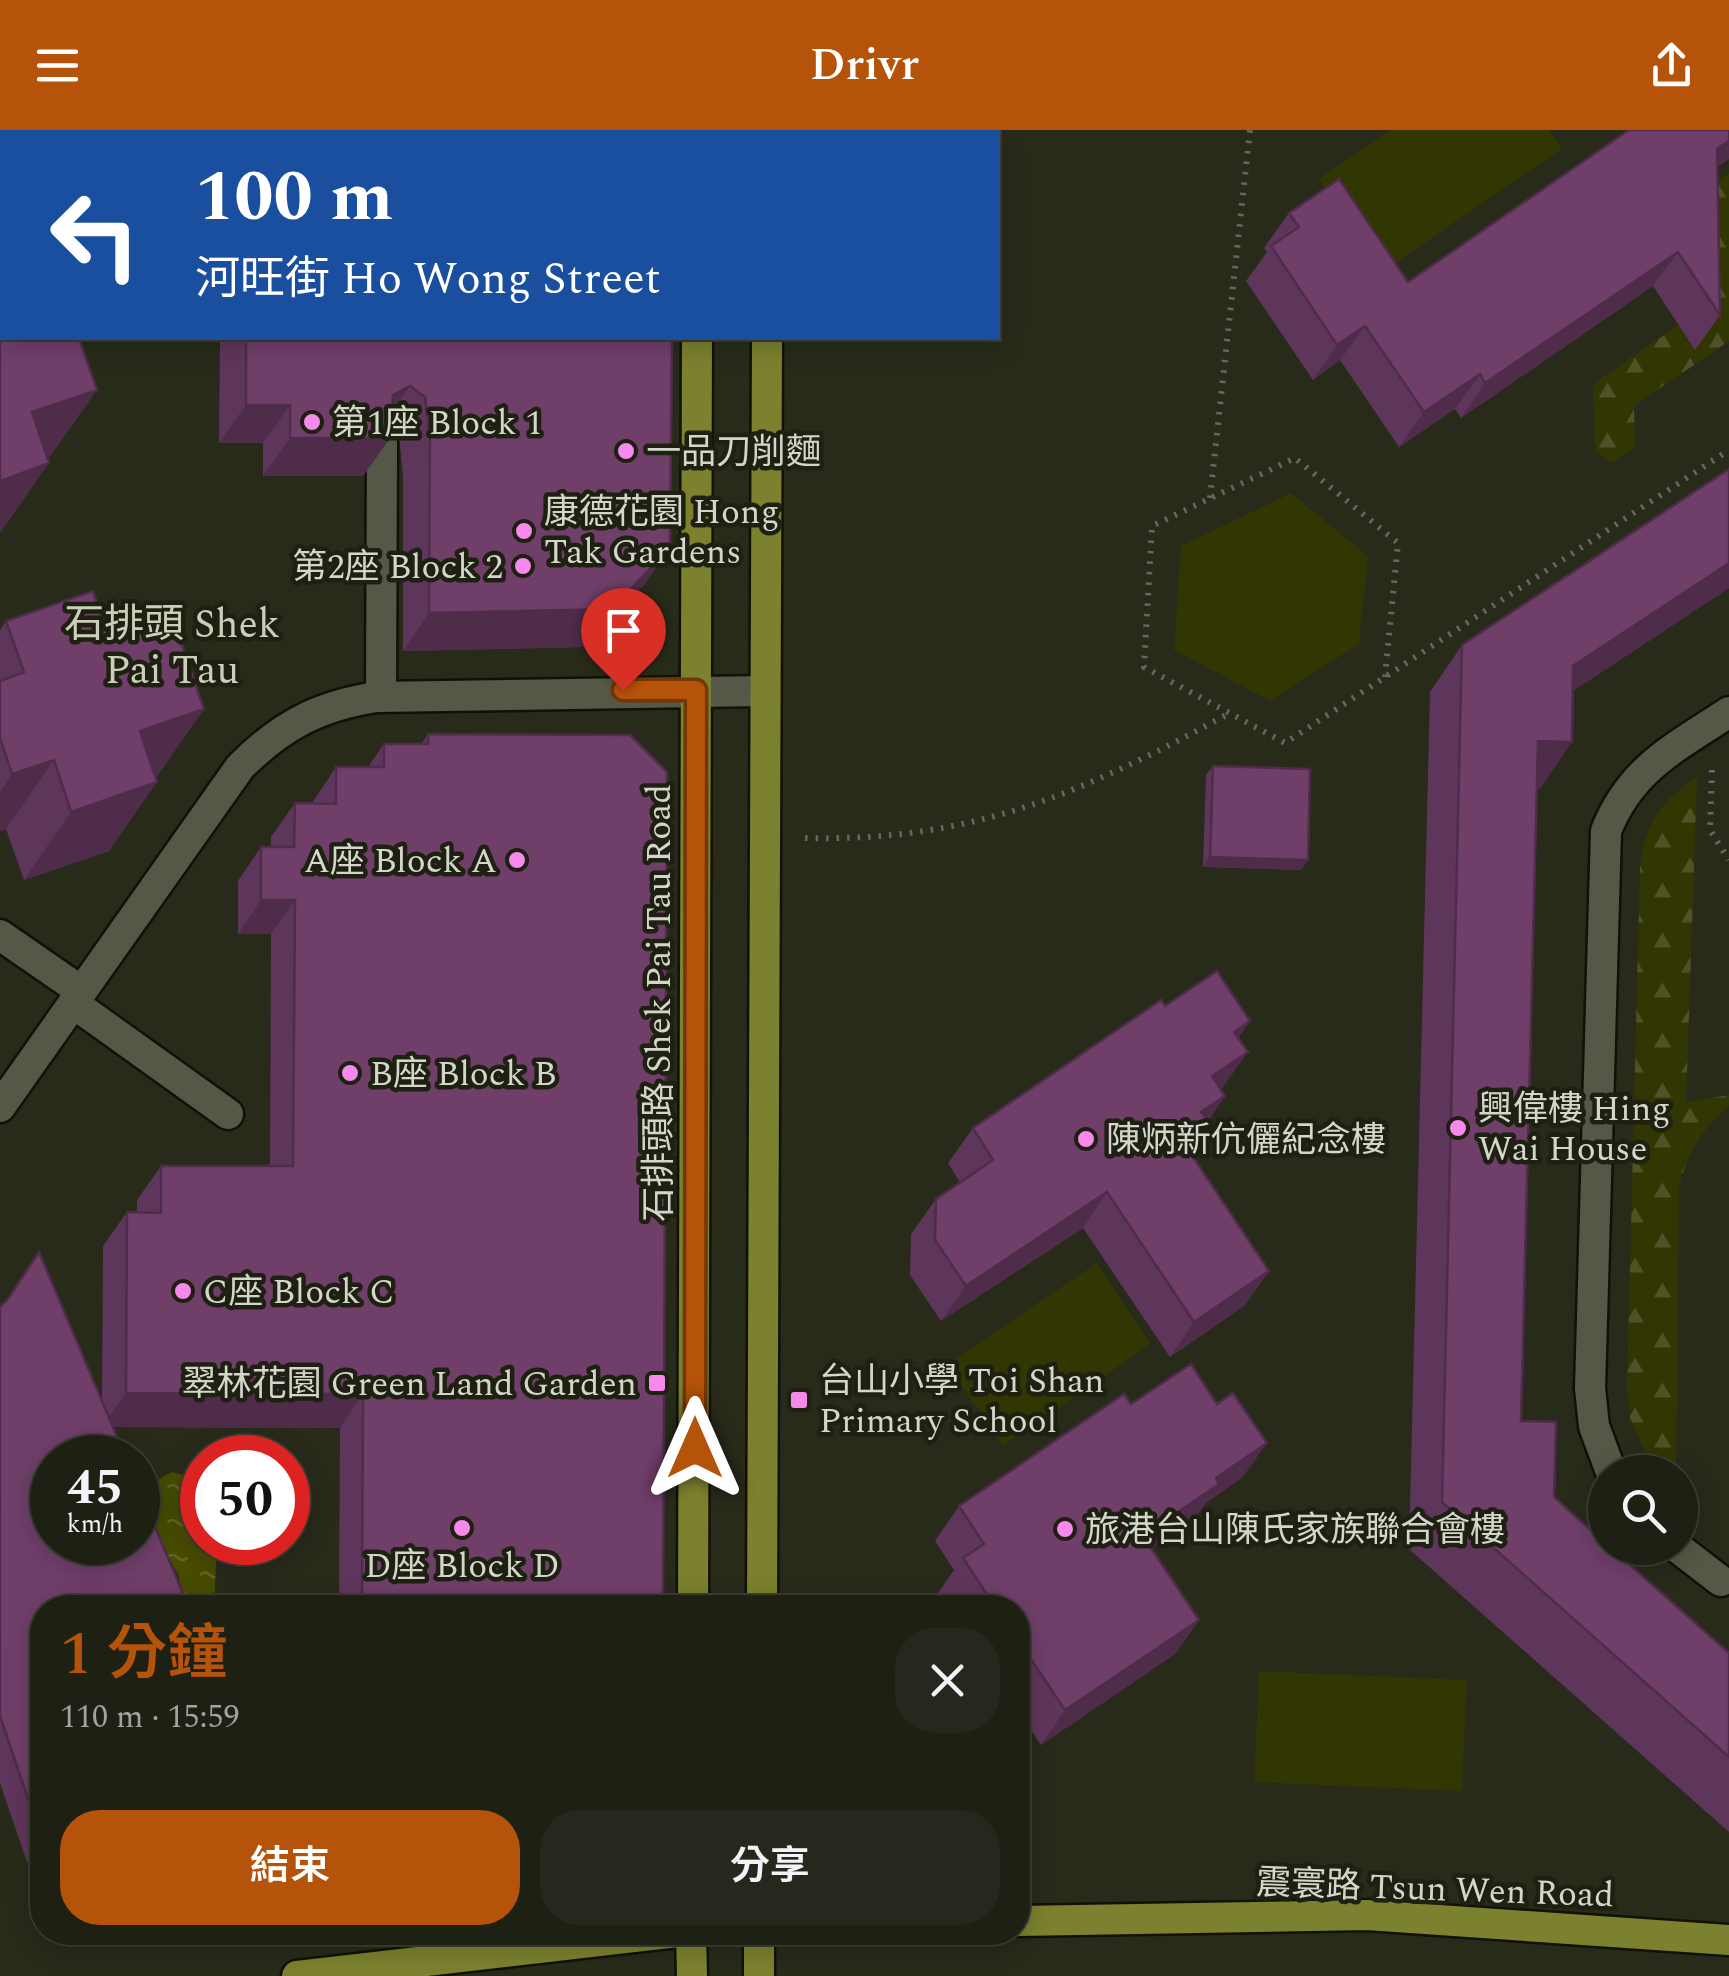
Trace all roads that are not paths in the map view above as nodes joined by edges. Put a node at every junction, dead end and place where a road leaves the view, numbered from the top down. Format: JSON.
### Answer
{"nodes":[{"id":1,"x":697,"y":340,"type":"edge"},
{"id":2,"x":767,"y":340,"type":"edge"},
{"id":3,"x":382,"y":444,"type":"edge"},
{"id":4,"x":696,"y":690,"type":"junction"},
{"id":5,"x":765,"y":691,"type":"junction"},
{"id":6,"x":380,"y":696,"type":"junction"},
{"id":7,"x":1729,"y":712,"type":"edge"},
{"id":8,"x":0,"y":935,"type":"edge"},
{"id":9,"x":77,"y":997,"type":"junction"},
{"id":10,"x":0,"y":1107,"type":"edge"},
{"id":11,"x":228,"y":1114,"type":"dead end"},
{"id":12,"x":1605,"y":1455,"type":"edge"},
{"id":13,"x":1698,"y":1563,"type":"edge"},
{"id":14,"x":1722,"y":1581,"type":"dead end"},
{"id":15,"x":694,"y":1595,"type":"edge"},
{"id":16,"x":762,"y":1595,"type":"edge"},
{"id":17,"x":1030,"y":1921,"type":"edge"},
{"id":18,"x":1729,"y":1940,"type":"edge"},
{"id":19,"x":565,"y":1945,"type":"edge"},
{"id":20,"x":691,"y":1945,"type":"edge"},
{"id":21,"x":760,"y":1945,"type":"edge"},
{"id":22,"x":297,"y":1976,"type":"edge"},
{"id":23,"x":692,"y":1976,"type":"edge"},
{"id":24,"x":760,"y":1976,"type":"edge"}],
"edges":[{"from":1,"to":4,"type":"main road","name":"石排頭路 Shek Pai Tau Road"},
{"from":2,"to":5,"type":"main road"},
{"from":3,"to":6,"type":"street"},
{"from":4,"to":5,"type":"street"},
{"from":4,"to":6,"type":"street"},
{"from":4,"to":15,"type":"main road","name":"石排頭路 Shek Pai Tau Road"},
{"from":5,"to":16,"type":"main road"},
{"from":6,"to":9,"type":"street"},
{"from":7,"to":12,"type":"street"},
{"from":8,"to":9,"type":"street"},
{"from":9,"to":10,"type":"street"},
{"from":9,"to":11,"type":"street"},
{"from":13,"to":14,"type":"street"},
{"from":17,"to":18,"type":"main road","name":"震寰路 Tsun Wen Road"},
{"from":19,"to":22,"type":"main road"},
{"from":20,"to":23,"type":"main road"},
{"from":21,"to":24,"type":"main road"}]}
